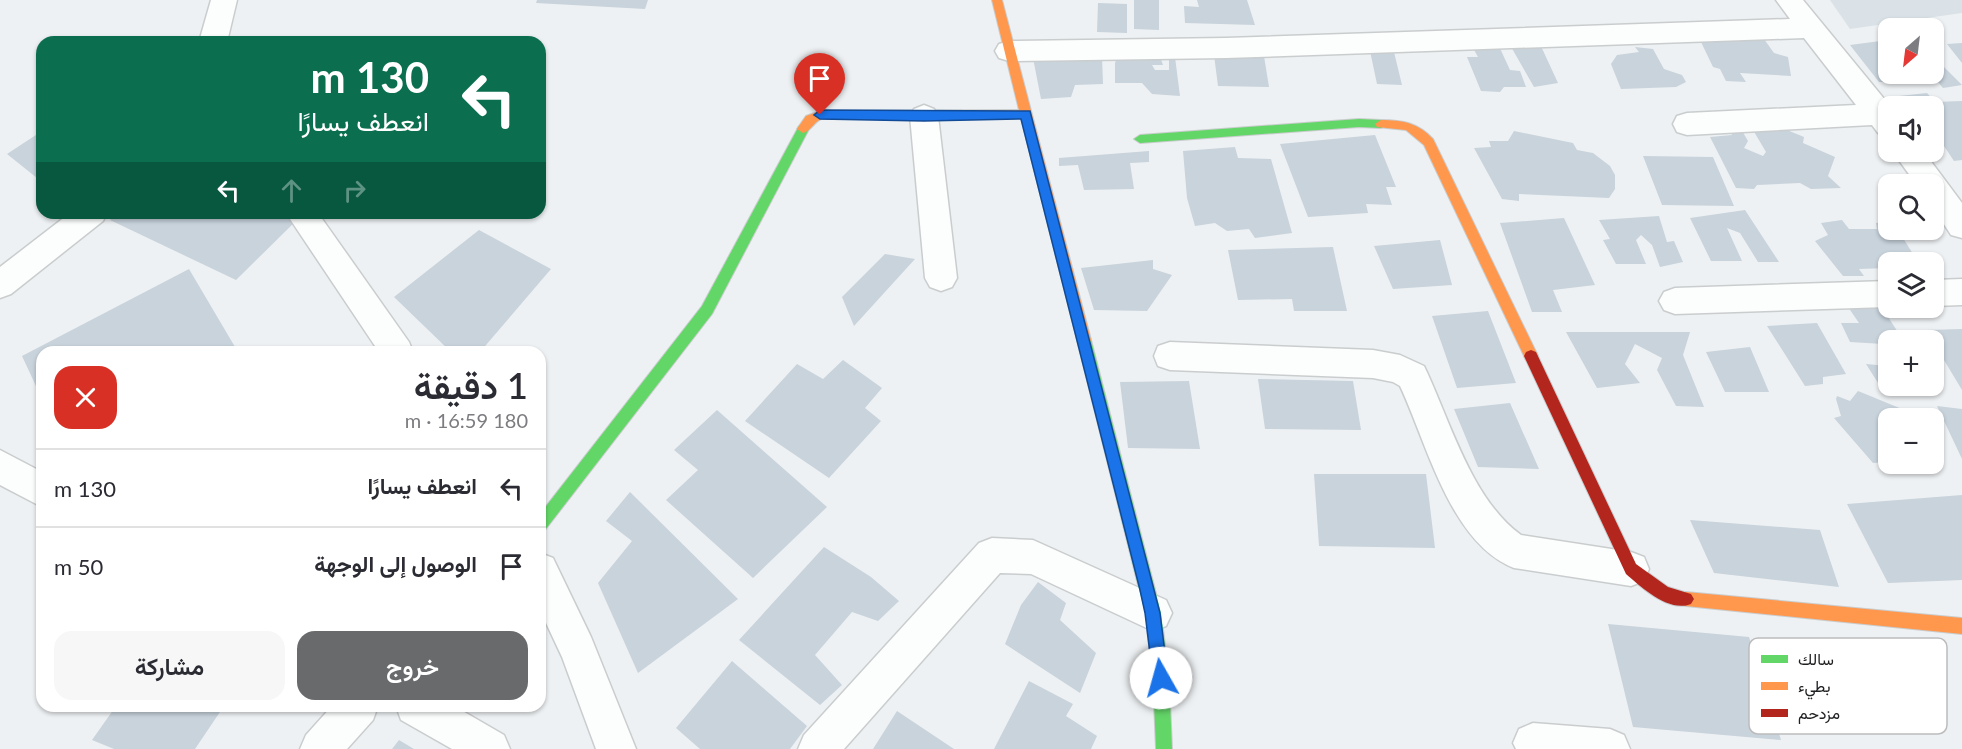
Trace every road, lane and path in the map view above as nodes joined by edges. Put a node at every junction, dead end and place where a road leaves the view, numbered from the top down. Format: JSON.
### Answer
{"nodes":[{"id":1,"x":224,"y":0,"type":"edge"},
{"id":2,"x":997,"y":0,"type":"edge"},
{"id":3,"x":1789,"y":0,"type":"edge"},
{"id":4,"x":1810,"y":28,"type":"junction"},
{"id":5,"x":215,"y":36,"type":"edge"},
{"id":6,"x":1009,"y":51,"type":"junction"},
{"id":7,"x":1878,"y":112,"type":"edge"},
{"id":8,"x":1025,"y":114,"type":"junction"},
{"id":9,"x":924,"y":117,"type":"junction"},
{"id":10,"x":1878,"y":119,"type":"edge"},
{"id":11,"x":1687,"y":124,"type":"dead end"},
{"id":12,"x":1140,"y":139,"type":"dead end"},
{"id":13,"x":1944,"y":201,"type":"edge"},
{"id":14,"x":84,"y":219,"type":"edge"},
{"id":15,"x":305,"y":219,"type":"edge"},
{"id":16,"x":1962,"y":226,"type":"edge"},
{"id":17,"x":941,"y":278,"type":"dead end"},
{"id":18,"x":0,"y":285,"type":"edge"},
{"id":19,"x":1962,"y":292,"type":"edge"},
{"id":20,"x":1944,"y":293,"type":"edge"},
{"id":21,"x":1878,"y":294,"type":"edge"},
{"id":22,"x":1676,"y":301,"type":"dead end"},
{"id":23,"x":393,"y":346,"type":"edge"},
{"id":24,"x":1170,"y":356,"type":"dead end"},
{"id":25,"x":0,"y":466,"type":"edge"},
{"id":26,"x":36,"y":487,"type":"edge"},
{"id":27,"x":546,"y":517,"type":"edge"},
{"id":28,"x":1631,"y":569,"type":"junction"},
{"id":29,"x":546,"y":583,"type":"edge"},
{"id":30,"x":1153,"y":613,"type":"junction"},
{"id":31,"x":1962,"y":626,"type":"edge"},
{"id":32,"x":354,"y":712,"type":"edge"},
{"id":33,"x":425,"y":712,"type":"edge"},
{"id":34,"x":1533,"y":743,"type":"dead end"},
{"id":35,"x":320,"y":749,"type":"edge"},
{"id":36,"x":490,"y":749,"type":"edge"},
{"id":37,"x":616,"y":749,"type":"edge"},
{"id":38,"x":818,"y":749,"type":"edge"},
{"id":39,"x":1164,"y":749,"type":"edge"},
{"id":40,"x":1610,"y":749,"type":"edge"}],
"edges":[{"from":1,"to":5,"type":"street"},
{"from":2,"to":6,"type":"street"},
{"from":3,"to":4,"type":"street"},
{"from":4,"to":6,"type":"street"},
{"from":4,"to":7,"type":"street"},
{"from":6,"to":8,"type":"street"},
{"from":8,"to":9,"type":"street"},
{"from":8,"to":30,"type":"street"},
{"from":9,"to":17,"type":"street"},
{"from":9,"to":27,"type":"street"},
{"from":10,"to":11,"type":"street"},
{"from":12,"to":28,"type":"street"},
{"from":13,"to":16,"type":"street"},
{"from":14,"to":18,"type":"street"},
{"from":15,"to":23,"type":"street"},
{"from":19,"to":20,"type":"street"},
{"from":21,"to":22,"type":"street"},
{"from":24,"to":28,"type":"street"},
{"from":25,"to":26,"type":"street"},
{"from":28,"to":31,"type":"street"},
{"from":29,"to":37,"type":"street"},
{"from":30,"to":38,"type":"street"},
{"from":30,"to":39,"type":"street"},
{"from":32,"to":35,"type":"street"},
{"from":33,"to":36,"type":"street"},
{"from":34,"to":40,"type":"street"}]}
